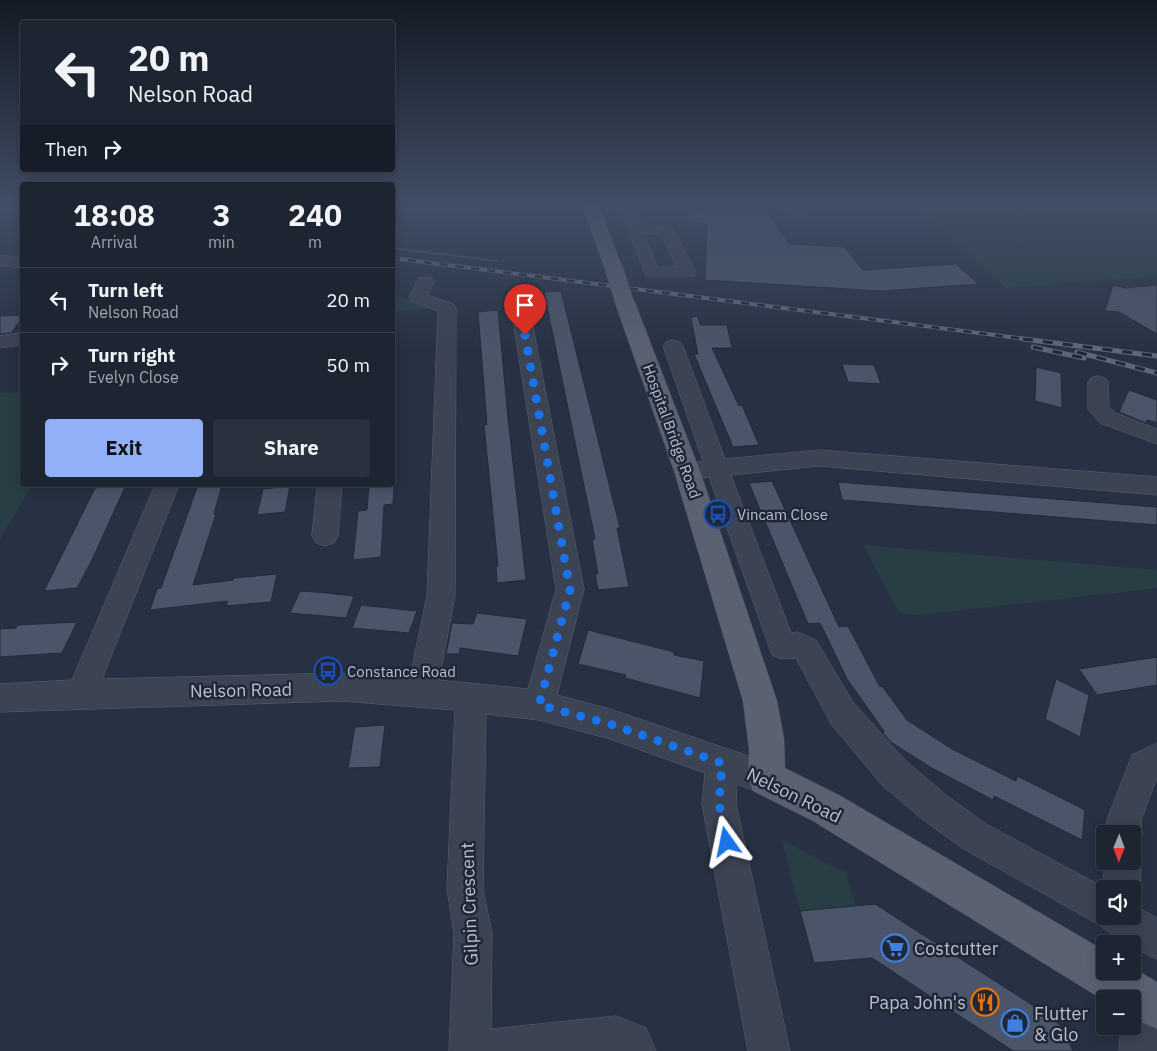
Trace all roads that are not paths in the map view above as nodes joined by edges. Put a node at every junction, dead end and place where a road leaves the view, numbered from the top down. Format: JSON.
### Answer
{"nodes":[{"id":1,"x":608,"y":253,"type":"edge"},
{"id":2,"x":0,"y":260,"type":"edge"},
{"id":3,"x":20,"y":263,"type":"edge"},
{"id":4,"x":426,"y":282,"type":"dead end"},
{"id":5,"x":518,"y":296,"type":"dead end"},
{"id":6,"x":20,"y":340,"type":"edge"},
{"id":7,"x":0,"y":342,"type":"edge"},
{"id":8,"x":673,"y":346,"type":"dead end"},
{"id":9,"x":1098,"y":382,"type":"dead end"},
{"id":10,"x":1157,"y":437,"type":"edge"},
{"id":11,"x":717,"y":467,"type":"junction"},
{"id":12,"x":687,"y":470,"type":"junction"},
{"id":13,"x":1157,"y":486,"type":"edge"},
{"id":14,"x":166,"y":487,"type":"edge"},
{"id":15,"x":330,"y":487,"type":"edge"},
{"id":16,"x":325,"y":536,"type":"dead end"},
{"id":17,"x":422,"y":692,"type":"junction"},
{"id":18,"x":81,"y":694,"type":"junction"},
{"id":19,"x":0,"y":698,"type":"edge"},
{"id":20,"x":471,"y":698,"type":"junction"},
{"id":21,"x":539,"y":705,"type":"junction"},
{"id":22,"x":1157,"y":759,"type":"edge"},
{"id":23,"x":722,"y":763,"type":"junction"},
{"id":24,"x":766,"y":778,"type":"junction"},
{"id":25,"x":1124,"y":825,"type":"edge"},
{"id":26,"x":1096,"y":899,"type":"edge"},
{"id":27,"x":1137,"y":925,"type":"edge"},
{"id":28,"x":1157,"y":940,"type":"edge"},
{"id":29,"x":1150,"y":1003,"type":"edge"},
{"id":30,"x":625,"y":1044,"type":"edge"},
{"id":31,"x":470,"y":1051,"type":"edge"},
{"id":32,"x":482,"y":1051,"type":"edge"},
{"id":33,"x":769,"y":1051,"type":"edge"},
{"id":34,"x":1140,"y":1051,"type":"edge"}],
"edges":[{"from":1,"to":12,"type":"main road","name":"Hospital Bridge Road","bridge":true},
{"from":2,"to":3,"type":"street"},
{"from":4,"to":17,"type":"street"},
{"from":5,"to":21,"type":"street"},
{"from":6,"to":7,"type":"street"},
{"from":8,"to":11,"type":"street"},
{"from":9,"to":10,"type":"street"},
{"from":11,"to":12,"type":"street"},
{"from":11,"to":13,"type":"street"},
{"from":11,"to":26,"type":"street"},
{"from":12,"to":24,"type":"main road","name":"Hospital Bridge Road"},
{"from":14,"to":18,"type":"street"},
{"from":15,"to":16,"type":"street"},
{"from":17,"to":18,"type":"street","name":"Nelson Road"},
{"from":17,"to":20,"type":"street","name":"Nelson Road"},
{"from":18,"to":19,"type":"street","name":"Nelson Road"},
{"from":20,"to":21,"type":"street","name":"Nelson Road"},
{"from":20,"to":31,"type":"street","name":"Gilpin Crescent"},
{"from":21,"to":23,"type":"street","name":"Nelson Road"},
{"from":22,"to":25,"type":"street"},
{"from":23,"to":24,"type":"street","name":"Nelson Road"},
{"from":23,"to":33,"type":"street"},
{"from":24,"to":29,"type":"main road","name":"Nelson Road"},
{"from":27,"to":28,"type":"street"},
{"from":29,"to":34,"type":"street"},
{"from":30,"to":32,"type":"street"}]}
